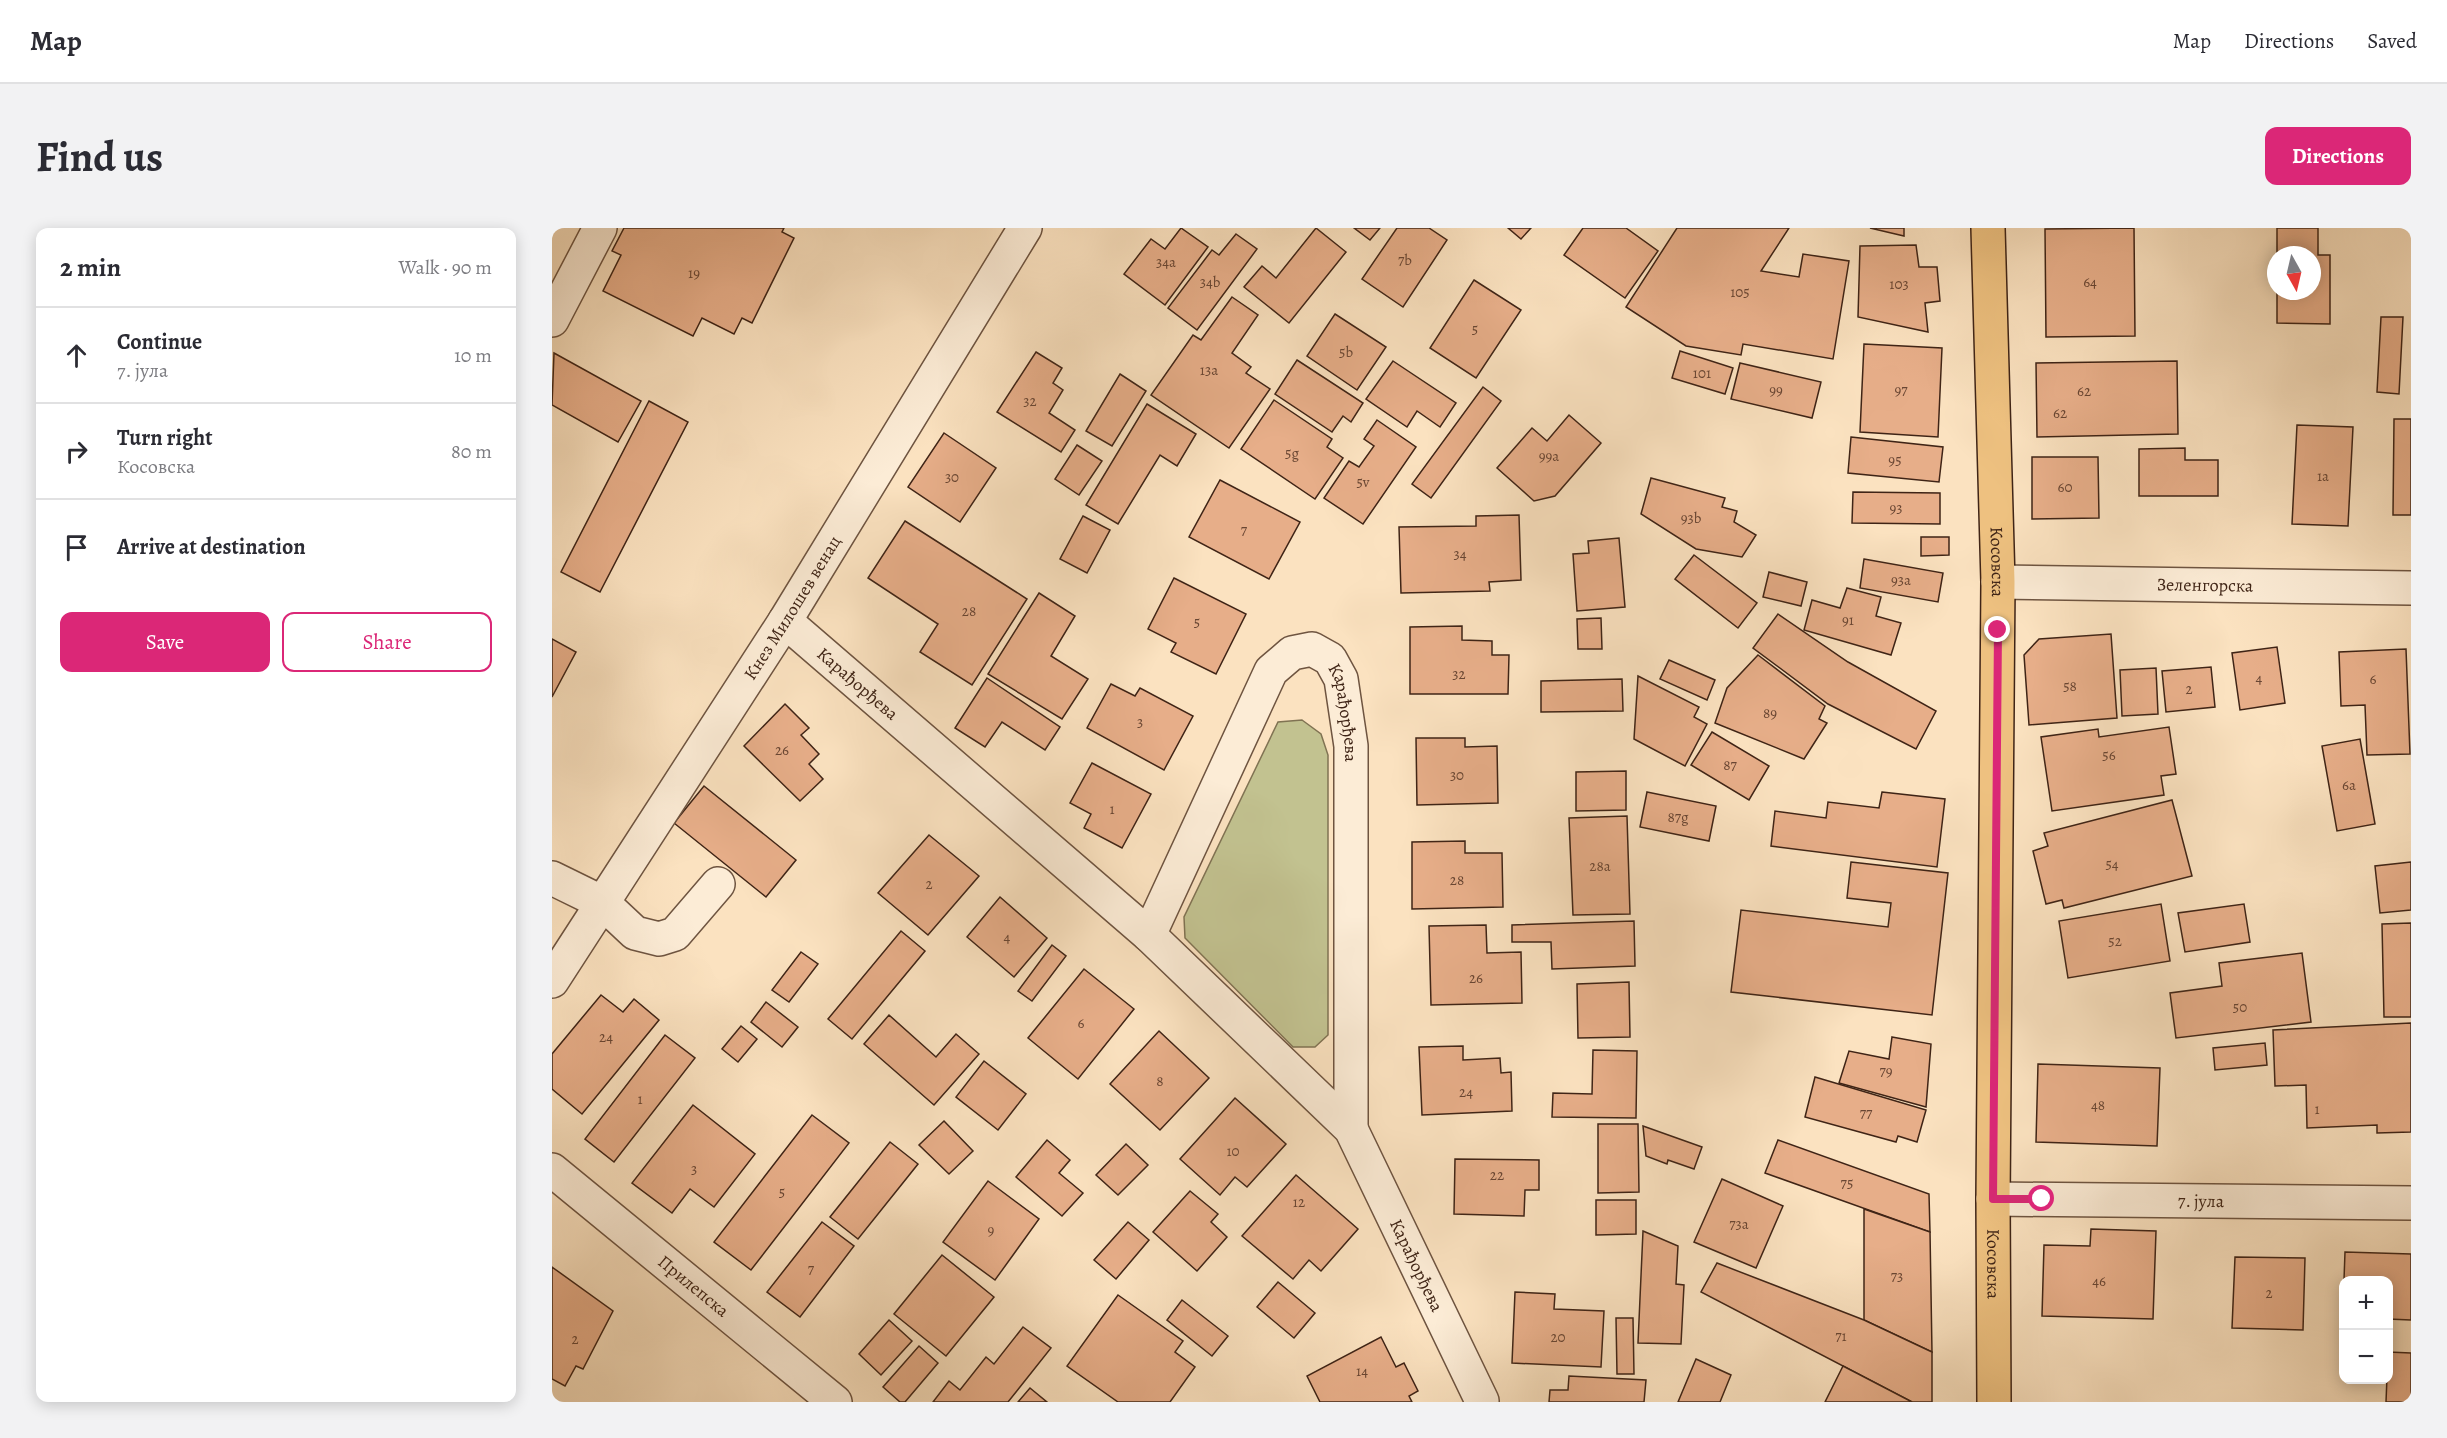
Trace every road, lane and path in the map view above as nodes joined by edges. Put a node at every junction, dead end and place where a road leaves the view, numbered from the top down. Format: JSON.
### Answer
{"nodes":[{"id":1,"x":600,"y":228,"type":"edge"},
{"id":2,"x":1024,"y":228,"type":"edge"},
{"id":3,"x":1988,"y":228,"type":"edge"},
{"id":4,"x":552,"y":320,"type":"edge"},
{"id":5,"x":1998,"y":582,"type":"junction"},
{"id":6,"x":2411,"y":588,"type":"edge"},
{"id":7,"x":785,"y":621,"type":"junction"},
{"id":8,"x":552,"y":878,"type":"edge"},
{"id":9,"x":718,"y":884,"type":"dead end"},
{"id":10,"x":603,"y":903,"type":"junction"},
{"id":11,"x":1149,"y":935,"type":"junction"},
{"id":12,"x":552,"y":981,"type":"edge"},
{"id":13,"x":1351,"y":1129,"type":"junction"},
{"id":14,"x":552,"y":1170,"type":"edge"},
{"id":15,"x":1993,"y":1199,"type":"junction"},
{"id":16,"x":2411,"y":1203,"type":"edge"},
{"id":17,"x":1482,"y":1401,"type":"edge"},
{"id":18,"x":835,"y":1402,"type":"edge"},
{"id":19,"x":1994,"y":1402,"type":"edge"}],
"edges":[{"from":1,"to":4,"type":"street"},
{"from":2,"to":7,"type":"street","name":"Кнез Милошев венац"},
{"from":3,"to":5,"type":"main road","name":"Косовска"},
{"from":5,"to":6,"type":"street","name":"Зеленгорска"},
{"from":5,"to":15,"type":"main road","name":"Косовска"},
{"from":7,"to":10,"type":"street","name":"Кнез Милошев венац"},
{"from":7,"to":11,"type":"street","name":"Карађорђева"},
{"from":8,"to":10,"type":"street"},
{"from":9,"to":10,"type":"street"},
{"from":10,"to":12,"type":"street","name":"Кнез Милошев венац"},
{"from":11,"to":13,"type":"street","name":"Карађорђева"},
{"from":11,"to":13,"type":"street","name":"Карађорђева"},
{"from":13,"to":17,"type":"street","name":"Карађорђева"},
{"from":14,"to":18,"type":"street","name":"Прилепска"},
{"from":15,"to":16,"type":"street","name":"7. јула"},
{"from":15,"to":19,"type":"main road","name":"Косовска"}]}
